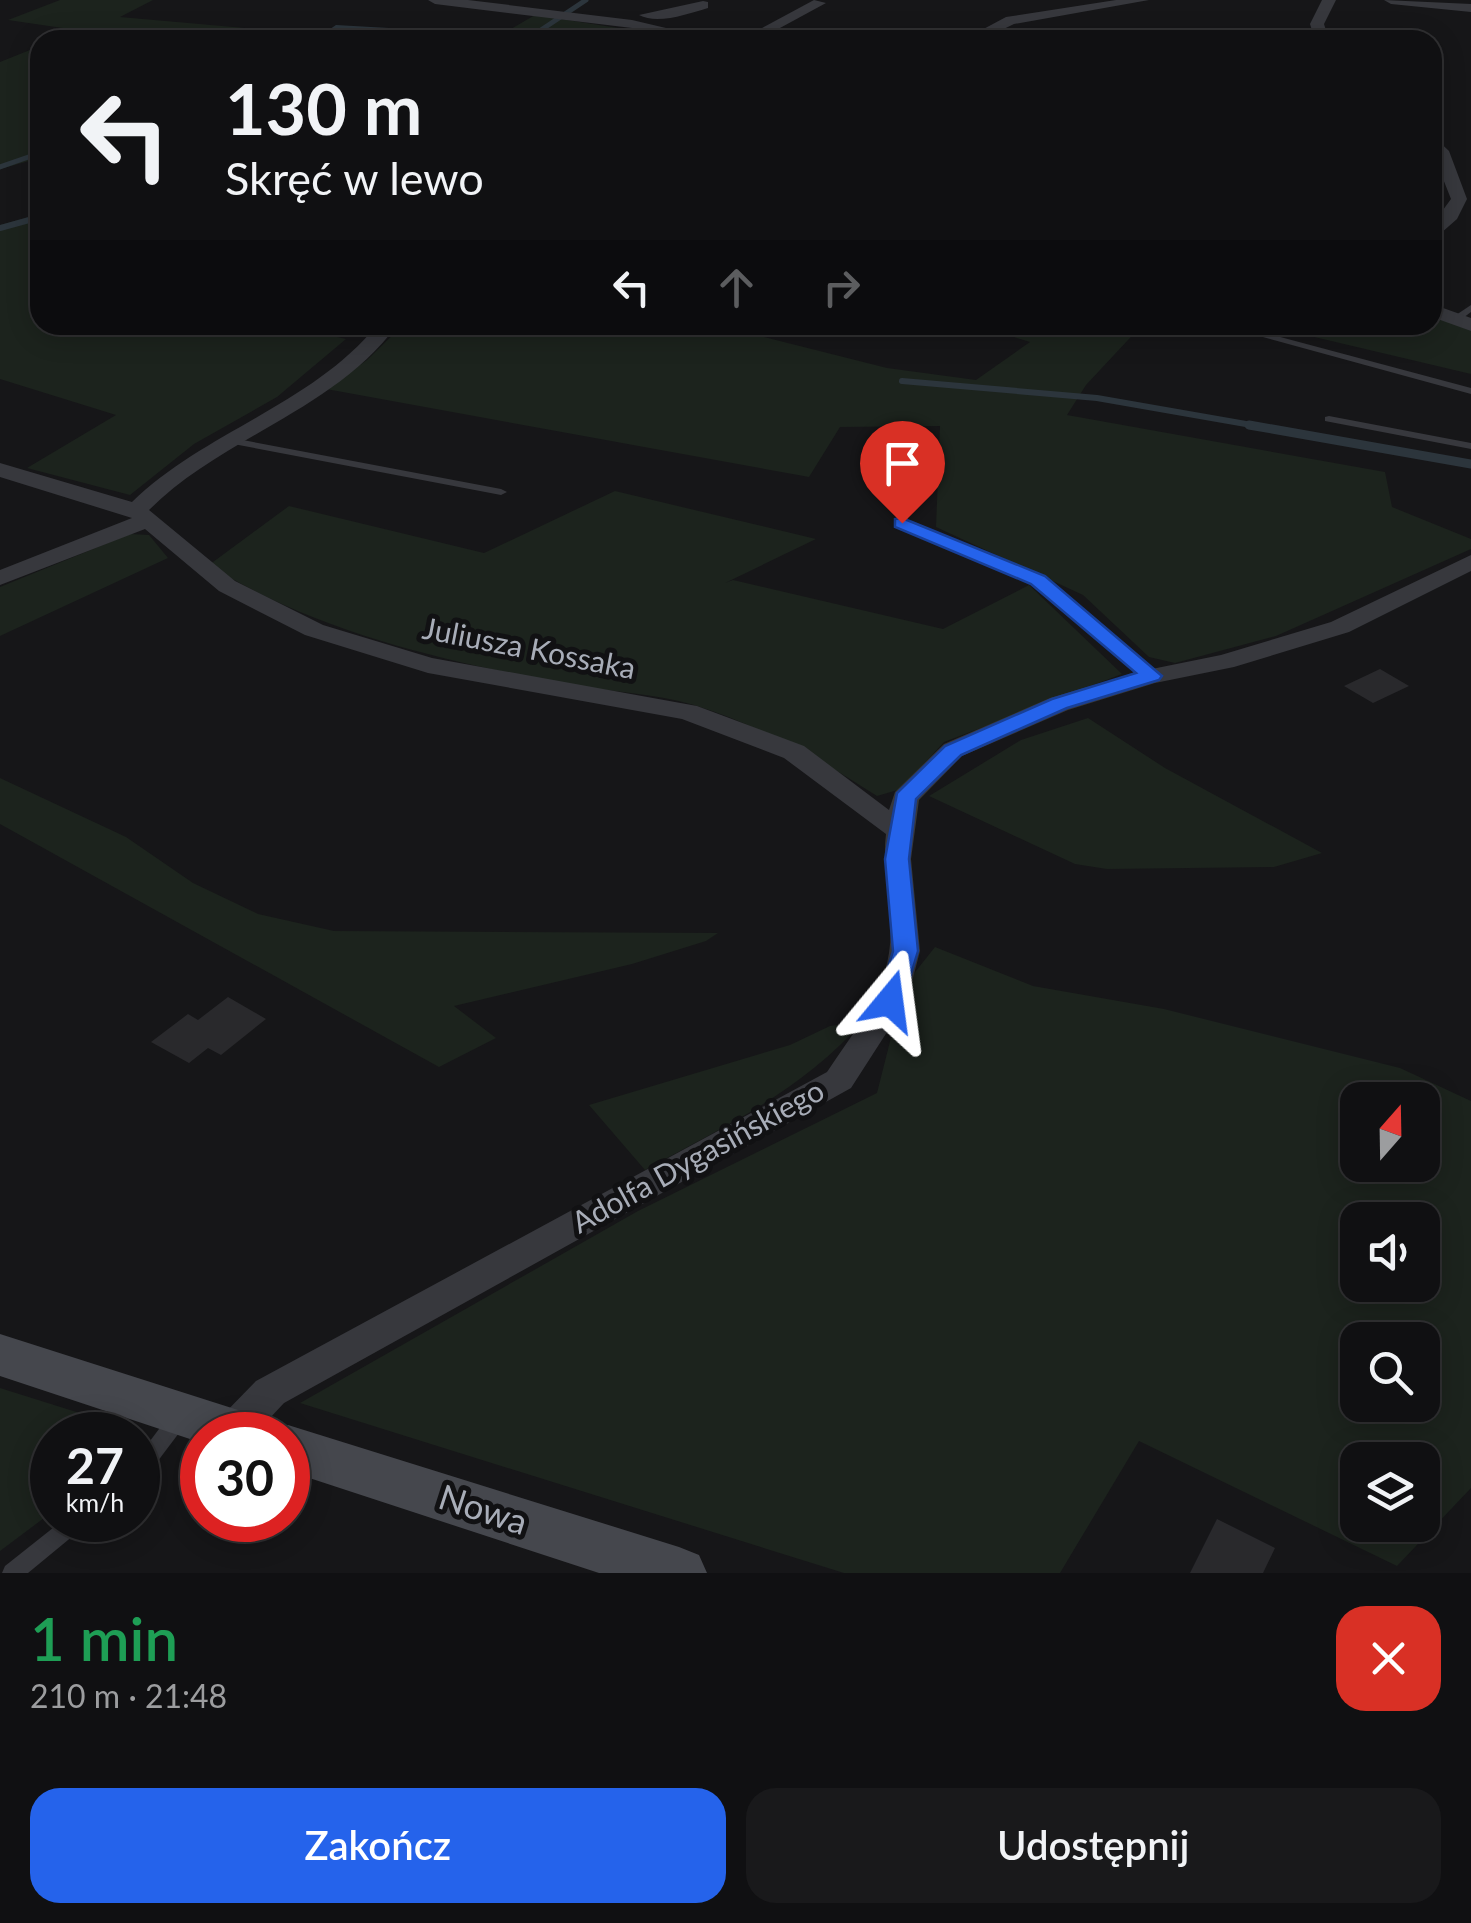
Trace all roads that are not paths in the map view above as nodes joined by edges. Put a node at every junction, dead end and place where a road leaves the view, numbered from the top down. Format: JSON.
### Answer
{"nodes":[{"id":1,"x":435,"y":0,"type":"edge"},
{"id":2,"x":1142,"y":0,"type":"edge"},
{"id":3,"x":1329,"y":0,"type":"edge"},
{"id":4,"x":1391,"y":0,"type":"edge"},
{"id":5,"x":819,"y":4,"type":"dead end"},
{"id":6,"x":703,"y":5,"type":"dead end"},
{"id":7,"x":1065,"y":5,"type":"edge"},
{"id":8,"x":1471,"y":8,"type":"edge"},
{"id":9,"x":588,"y":18,"type":"junction"},
{"id":10,"x":586,"y":30,"type":"edge"},
{"id":11,"x":655,"y":30,"type":"edge"},
{"id":12,"x":767,"y":30,"type":"edge"},
{"id":13,"x":990,"y":30,"type":"edge"},
{"id":14,"x":1320,"y":30,"type":"edge"},
{"id":15,"x":1442,"y":154,"type":"edge"},
{"id":16,"x":1442,"y":226,"type":"edge"},
{"id":17,"x":380,"y":335,"type":"edge"},
{"id":18,"x":1261,"y":335,"type":"edge"},
{"id":19,"x":1471,"y":392,"type":"edge"},
{"id":20,"x":1329,"y":419,"type":"dead end"},
{"id":21,"x":232,"y":441,"type":"junction"},
{"id":22,"x":1471,"y":446,"type":"edge"},
{"id":23,"x":0,"y":470,"type":"edge"},
{"id":24,"x":501,"y":492,"type":"dead end"},
{"id":25,"x":907,"y":502,"type":"dead end"},
{"id":26,"x":142,"y":515,"type":"junction"},
{"id":27,"x":1471,"y":562,"type":"edge"},
{"id":28,"x":0,"y":578,"type":"edge"},
{"id":29,"x":1151,"y":676,"type":"junction"},
{"id":30,"x":900,"y":832,"type":"junction"},
{"id":31,"x":0,"y":1355,"type":"edge"},
{"id":32,"x":255,"y":1412,"type":"edge"},
{"id":33,"x":180,"y":1414,"type":"edge"},
{"id":34,"x":180,"y":1415,"type":"edge"},
{"id":35,"x":160,"y":1442,"type":"edge"},
{"id":36,"x":310,"y":1455,"type":"edge"},
{"id":37,"x":51,"y":1542,"type":"edge"},
{"id":38,"x":12,"y":1573,"type":"edge"},
{"id":39,"x":679,"y":1573,"type":"edge"}],
"edges":[{"from":1,"to":9,"type":"street"},
{"from":2,"to":7,"type":"street"},
{"from":3,"to":14,"type":"street"},
{"from":4,"to":8,"type":"street"},
{"from":5,"to":12,"type":"street"},
{"from":6,"to":9,"type":"street"},
{"from":7,"to":13,"type":"street"},
{"from":9,"to":10,"type":"street"},
{"from":9,"to":11,"type":"street"},
{"from":15,"to":16,"type":"street"},
{"from":17,"to":21,"type":"street"},
{"from":18,"to":19,"type":"lane"},
{"from":20,"to":22,"type":"lane"},
{"from":21,"to":24,"type":"lane"},
{"from":21,"to":26,"type":"street"},
{"from":23,"to":26,"type":"street","name":"Juliusza Kossaka"},
{"from":25,"to":29,"type":"lane"},
{"from":26,"to":28,"type":"street"},
{"from":26,"to":30,"type":"street","name":"Juliusza Kossaka"},
{"from":27,"to":29,"type":"street","name":"Adolfa Dygasińskiego"},
{"from":29,"to":30,"type":"street","name":"Adolfa Dygasińskiego"},
{"from":30,"to":32,"type":"street","name":"Adolfa Dygasińskiego"},
{"from":31,"to":33,"type":"street"},
{"from":34,"to":35,"type":"lane"},
{"from":36,"to":39,"type":"street","name":"Nowa"},
{"from":37,"to":38,"type":"lane"}]}
